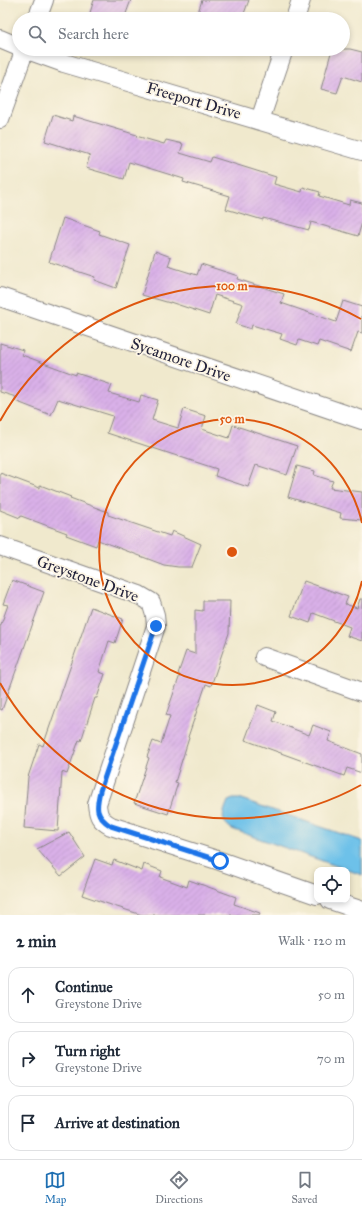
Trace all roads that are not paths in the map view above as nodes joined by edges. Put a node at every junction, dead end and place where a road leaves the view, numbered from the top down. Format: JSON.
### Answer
{"nodes":[{"id":1,"x":44,"y":0,"type":"edge"},
{"id":2,"x":302,"y":0,"type":"edge"},
{"id":3,"x":40,"y":12,"type":"edge"},
{"id":4,"x":298,"y":12,"type":"edge"},
{"id":5,"x":0,"y":39,"type":"edge"},
{"id":6,"x":12,"y":44,"type":"edge"},
{"id":7,"x":22,"y":56,"type":"edge"},
{"id":8,"x":44,"y":56,"type":"edge"},
{"id":9,"x":282,"y":56,"type":"edge"},
{"id":10,"x":0,"y":119,"type":"edge"},
{"id":11,"x":260,"y":120,"type":"junction"},
{"id":12,"x":362,"y":151,"type":"edge"},
{"id":13,"x":0,"y":297,"type":"edge"},
{"id":14,"x":362,"y":420,"type":"edge"},
{"id":15,"x":0,"y":546,"type":"edge"},
{"id":16,"x":264,"y":657,"type":"dead end"},
{"id":17,"x":362,"y":692,"type":"edge"},
{"id":18,"x":314,"y":894,"type":"edge"},
{"id":19,"x":339,"y":903,"type":"edge"},
{"id":20,"x":362,"y":912,"type":"edge"}],
"edges":[{"from":1,"to":3,"type":"street"},
{"from":2,"to":4,"type":"street"},
{"from":5,"to":6,"type":"street"},
{"from":7,"to":10,"type":"street"},
{"from":8,"to":11,"type":"street","name":"Freeport Drive"},
{"from":9,"to":11,"type":"street"},
{"from":11,"to":12,"type":"street","name":"Freeport Drive"},
{"from":13,"to":14,"type":"street","name":"Sycamore Drive"},
{"from":15,"to":18,"type":"street","name":"Greystone Drive"},
{"from":16,"to":17,"type":"street"},
{"from":19,"to":20,"type":"street"}]}
